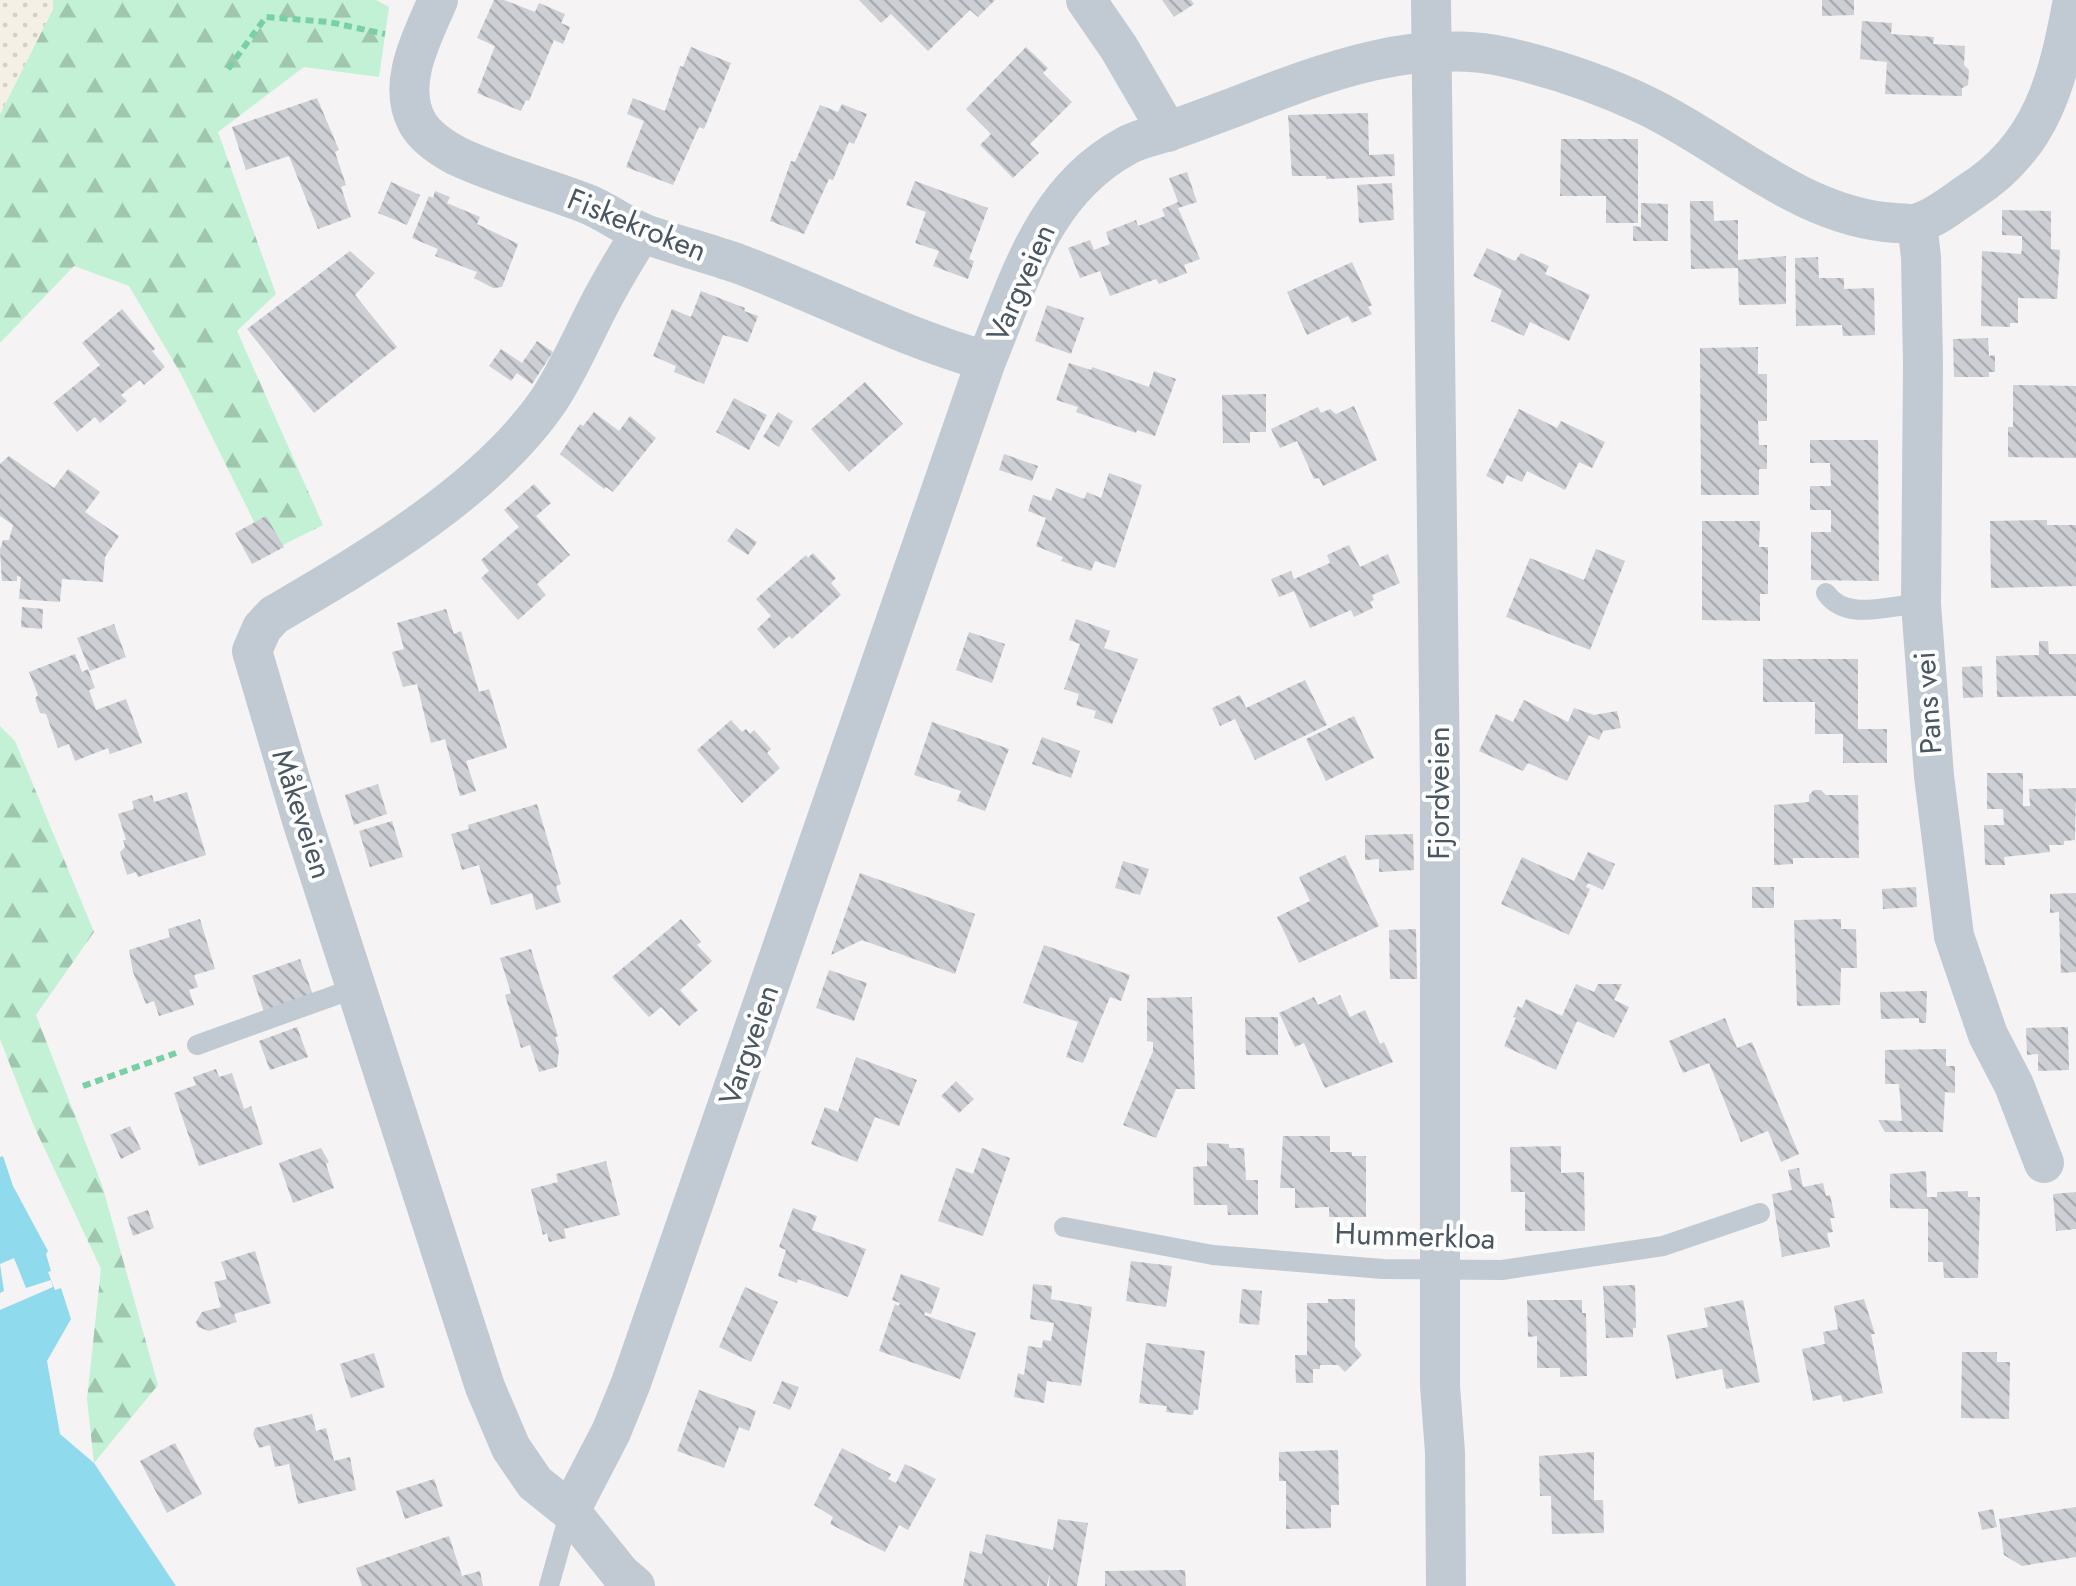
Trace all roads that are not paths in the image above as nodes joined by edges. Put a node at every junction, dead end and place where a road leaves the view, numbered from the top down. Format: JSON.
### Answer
{"nodes":[{"id":1,"x":438,"y":0,"type":"edge"},
{"id":2,"x":1086,"y":0,"type":"edge"},
{"id":3,"x":1432,"y":0,"type":"edge"},
{"id":4,"x":2073,"y":0,"type":"edge"},
{"id":5,"x":1432,"y":50,"type":"junction"},
{"id":6,"x":1168,"y":132,"type":"junction"},
{"id":7,"x":1917,"y":224,"type":"junction"},
{"id":8,"x":641,"y":233,"type":"junction"},
{"id":9,"x":986,"y":361,"type":"junction"},
{"id":10,"x":1826,"y":593,"type":"dead end"},
{"id":11,"x":1920,"y":604,"type":"junction"},
{"id":12,"x":358,"y":987,"type":"junction"},
{"id":13,"x":197,"y":1046,"type":"dead end"},
{"id":14,"x":2044,"y":1163,"type":"dead end"},
{"id":15,"x":1760,"y":1213,"type":"dead end"},
{"id":16,"x":1064,"y":1227,"type":"dead end"},
{"id":17,"x":1442,"y":1267,"type":"junction"},
{"id":18,"x":570,"y":1512,"type":"junction"},
{"id":19,"x":550,"y":1586,"type":"edge"},
{"id":20,"x":635,"y":1586,"type":"edge"},
{"id":21,"x":1446,"y":1586,"type":"edge"}],
"edges":[{"from":1,"to":8,"type":"street","name":"Fiskekroken"},
{"from":2,"to":6,"type":"street"},
{"from":3,"to":5,"type":"street","name":"Fjordveien"},
{"from":4,"to":7,"type":"street"},
{"from":5,"to":6,"type":"street","name":"Vargveien"},
{"from":5,"to":7,"type":"street","name":"Vargveien"},
{"from":5,"to":17,"type":"street","name":"Fjordveien"},
{"from":6,"to":9,"type":"street","name":"Vargveien"},
{"from":7,"to":11,"type":"street","name":"Pans vei"},
{"from":8,"to":9,"type":"street","name":"Fiskekroken"},
{"from":8,"to":12,"type":"street","name":"Måkeveien"},
{"from":9,"to":18,"type":"street","name":"Vargveien"},
{"from":10,"to":11,"type":"lane"},
{"from":11,"to":14,"type":"street","name":"Pans vei"},
{"from":12,"to":13,"type":"lane"},
{"from":12,"to":18,"type":"street","name":"Måkeveien"},
{"from":15,"to":17,"type":"lane","name":"Hummerkloa"},
{"from":16,"to":17,"type":"lane","name":"Hummerkloa"},
{"from":17,"to":21,"type":"street","name":"Fjordveien"},
{"from":18,"to":19,"type":"lane"},
{"from":18,"to":20,"type":"street","name":"Måkeveien"}]}
